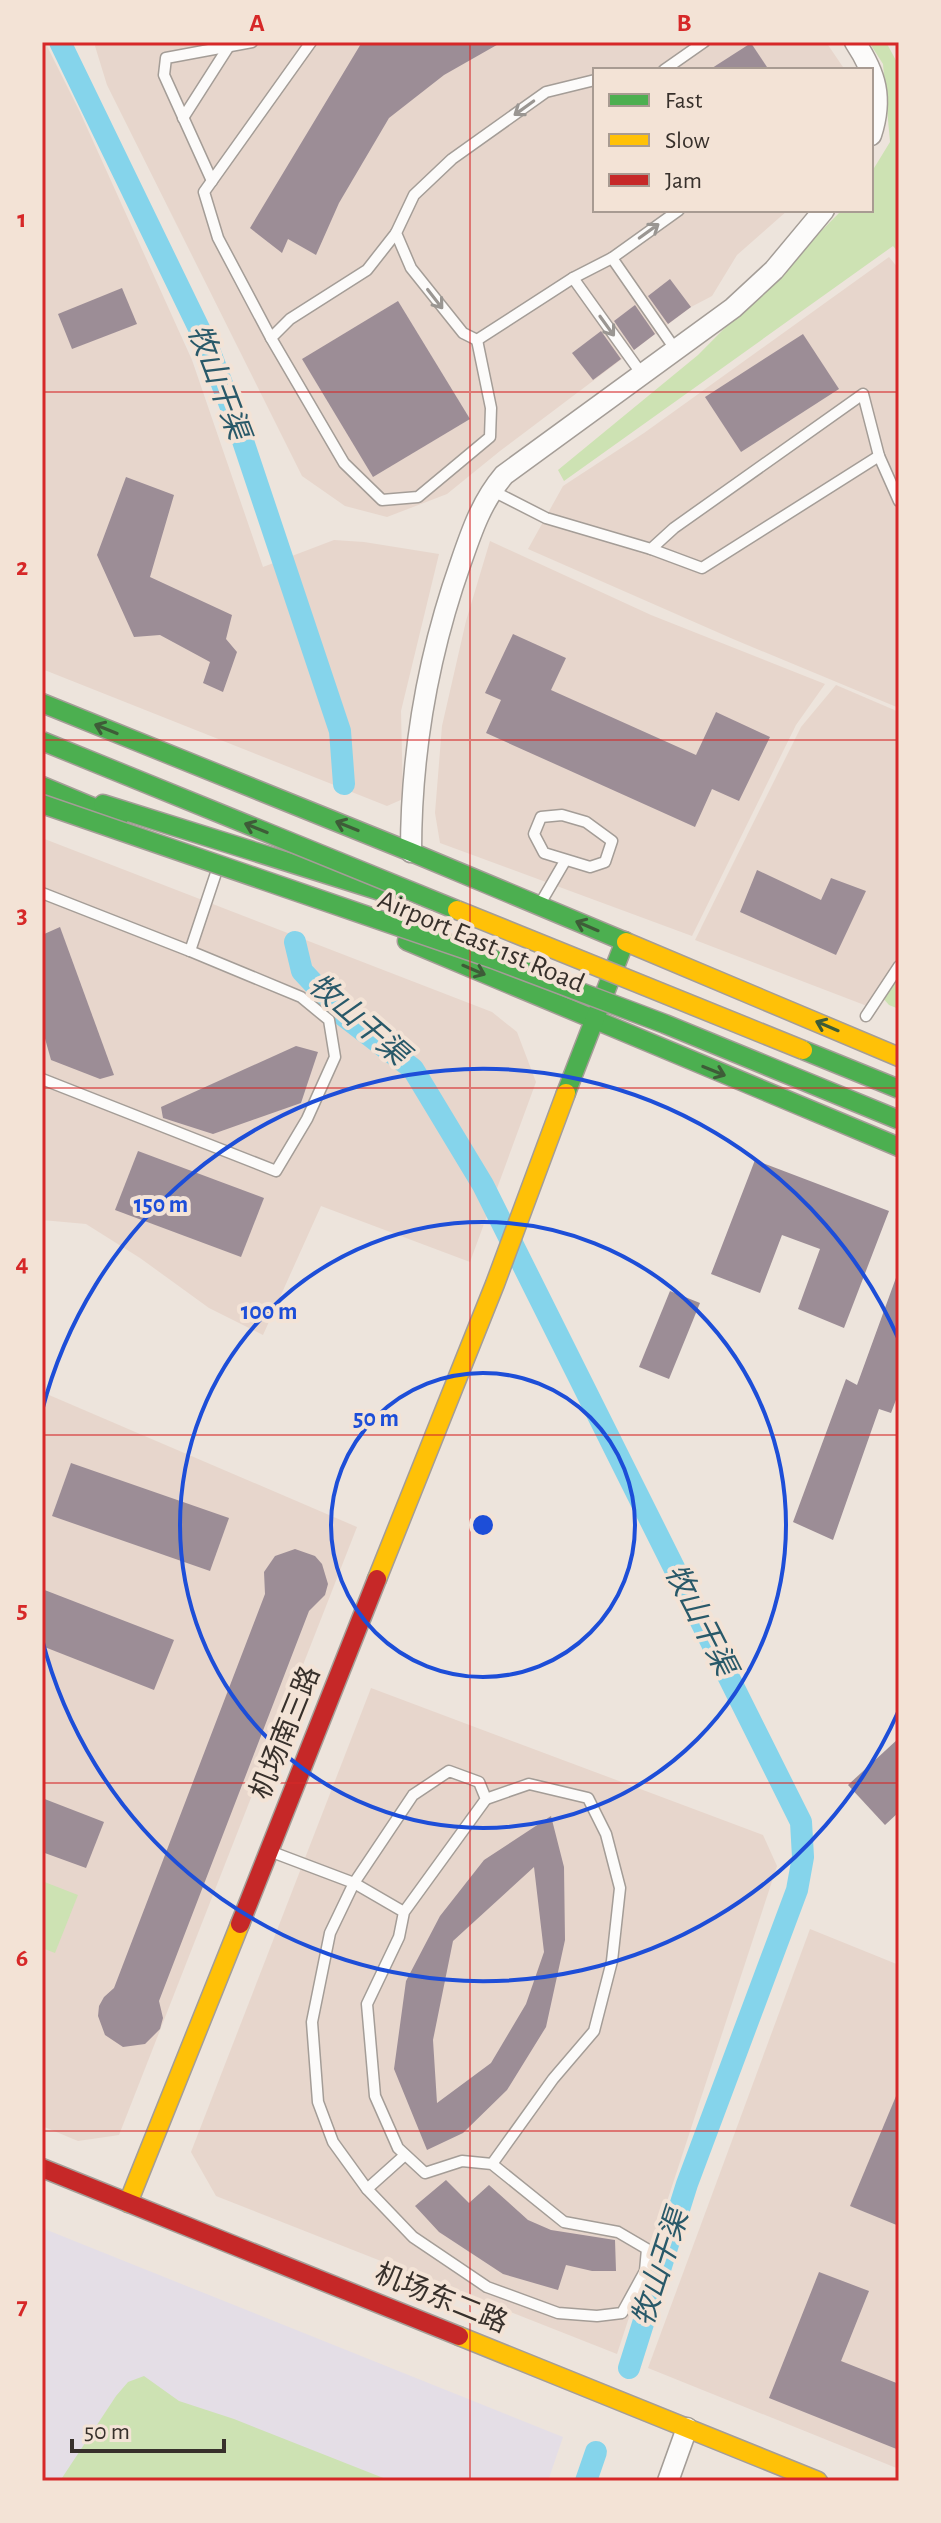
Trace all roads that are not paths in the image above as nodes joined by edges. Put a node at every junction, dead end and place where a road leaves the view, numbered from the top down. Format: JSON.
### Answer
{"nodes":[{"id":1,"x":252,"y":42,"type":"edge"},
{"id":2,"x":311,"y":42,"type":"edge"},
{"id":3,"x":704,"y":42,"type":"edge"},
{"id":4,"x":855,"y":42,"type":"edge"},
{"id":5,"x":229,"y":46,"type":"junction"},
{"id":6,"x":667,"y":68,"type":"edge"},
{"id":7,"x":871,"y":68,"type":"edge"},
{"id":8,"x":873,"y":74,"type":"edge"},
{"id":9,"x":593,"y":80,"type":"edge"},
{"id":10,"x":183,"y":118,"type":"junction"},
{"id":11,"x":873,"y":125,"type":"edge"},
{"id":12,"x":212,"y":181,"type":"junction"},
{"id":13,"x":676,"y":212,"type":"edge"},
{"id":14,"x":822,"y":212,"type":"edge"},
{"id":15,"x":396,"y":233,"type":"junction"},
{"id":16,"x":612,"y":258,"type":"junction"},
{"id":17,"x":573,"y":278,"type":"junction"},
{"id":18,"x":271,"y":338,"type":"junction"},
{"id":19,"x":477,"y":340,"type":"junction"},
{"id":20,"x":675,"y":349,"type":"junction"},
{"id":21,"x":641,"y":373,"type":"junction"},
{"id":22,"x":879,"y":456,"type":"junction"},
{"id":23,"x":491,"y":490,"type":"junction"},
{"id":24,"x":899,"y":501,"type":"edge"},
{"id":25,"x":651,"y":549,"type":"junction"},
{"id":26,"x":42,"y":703,"type":"edge"},
{"id":27,"x":42,"y":741,"type":"edge"},
{"id":28,"x":42,"y":785,"type":"edge"},
{"id":29,"x":42,"y":804,"type":"edge"},
{"id":30,"x":411,"y":852,"type":"junction"},
{"id":31,"x":565,"y":861,"type":"junction"},
{"id":32,"x":220,"y":862,"type":"junction"},
{"id":33,"x":42,"y":893,"type":"edge"},
{"id":34,"x":539,"y":905,"type":"junction"},
{"id":35,"x":515,"y":933,"type":"junction"},
{"id":36,"x":625,"y":941,"type":"junction"},
{"id":37,"x":190,"y":951,"type":"junction"},
{"id":38,"x":899,"y":966,"type":"edge"},
{"id":39,"x":866,"y":1016,"type":"dead end"},
{"id":40,"x":595,"y":1022,"type":"junction"},
{"id":41,"x":899,"y":1054,"type":"edge"},
{"id":42,"x":42,"y":1079,"type":"edge"},
{"id":43,"x":899,"y":1089,"type":"edge"},
{"id":44,"x":899,"y":1120,"type":"edge"},
{"id":45,"x":899,"y":1147,"type":"edge"},
{"id":46,"x":486,"y":1799,"type":"junction"},
{"id":47,"x":269,"y":1851,"type":"junction"},
{"id":48,"x":354,"y":1883,"type":"junction"},
{"id":49,"x":404,"y":1912,"type":"junction"},
{"id":50,"x":405,"y":2155,"type":"junction"},
{"id":51,"x":492,"y":2164,"type":"junction"},
{"id":52,"x":42,"y":2168,"type":"edge"},
{"id":53,"x":367,"y":2189,"type":"junction"},
{"id":54,"x":128,"y":2203,"type":"junction"},
{"id":55,"x":687,"y":2428,"type":"junction"},
{"id":56,"x":668,"y":2481,"type":"edge"},
{"id":57,"x":818,"y":2481,"type":"edge"}],
"edges":[{"from":1,"to":5,"type":"lane"},
{"from":2,"to":12,"type":"lane"},
{"from":3,"to":6,"type":"lane"},
{"from":4,"to":7,"type":"street"},
{"from":5,"to":10,"type":"lane"},
{"from":5,"to":10,"type":"lane"},
{"from":8,"to":11,"type":"street"},
{"from":9,"to":15,"type":"lane","one_way":true},
{"from":10,"to":12,"type":"lane"},
{"from":12,"to":18,"type":"lane"},
{"from":16,"to":13,"type":"lane","one_way":true},
{"from":14,"to":20,"type":"street"},
{"from":15,"to":18,"type":"lane"},
{"from":15,"to":19,"type":"lane","one_way":true},
{"from":16,"to":17,"type":"lane"},
{"from":16,"to":20,"type":"lane"},
{"from":17,"to":19,"type":"lane"},
{"from":17,"to":21,"type":"lane","one_way":true},
{"from":18,"to":19,"type":"lane"},
{"from":20,"to":21,"type":"street"},
{"from":21,"to":23,"type":"street"},
{"from":22,"to":24,"type":"lane"},
{"from":22,"to":25,"type":"lane"},
{"from":22,"to":25,"type":"lane"},
{"from":23,"to":25,"type":"lane"},
{"from":23,"to":30,"type":"street"},
{"from":30,"to":26,"type":"street","name":"Airport East 1st Road","one_way":true},
{"from":35,"to":27,"type":"street","one_way":true,"bridge":true},
{"from":28,"to":32,"type":"street","name":"Airport East 1st Road"},
{"from":28,"to":35,"type":"street","bridge":true},
{"from":29,"to":44,"type":"street","bridge":true},
{"from":30,"to":34,"type":"street","name":"Airport East 1st Road"},
{"from":31,"to":31,"type":"lane"},
{"from":31,"to":34,"type":"lane"},
{"from":32,"to":37,"type":"lane"},
{"from":32,"to":40,"type":"street","name":"Airport East 1st Road","one_way":true},
{"from":33,"to":37,"type":"lane"},
{"from":36,"to":34,"type":"street","name":"Airport East 1st Road","one_way":true},
{"from":35,"to":43,"type":"street","bridge":true},
{"from":36,"to":40,"type":"street","name":"机场南三路"},
{"from":41,"to":36,"type":"street","name":"Airport East 1st Road","one_way":true},
{"from":37,"to":42,"type":"lane"},
{"from":38,"to":39,"type":"lane"},
{"from":40,"to":45,"type":"street","name":"Airport East 1st Road","one_way":true},
{"from":40,"to":47,"type":"street","name":"机场南三路"},
{"from":46,"to":48,"type":"lane"},
{"from":46,"to":49,"type":"lane"},
{"from":46,"to":51,"type":"lane"},
{"from":47,"to":48,"type":"lane"},
{"from":47,"to":54,"type":"street","name":"机场南三路"},
{"from":48,"to":49,"type":"lane"},
{"from":48,"to":53,"type":"lane"},
{"from":49,"to":50,"type":"lane"},
{"from":50,"to":51,"type":"lane"},
{"from":50,"to":53,"type":"lane"},
{"from":51,"to":53,"type":"lane"},
{"from":52,"to":54,"type":"street","name":"机场东二路"},
{"from":54,"to":55,"type":"street","name":"机场东二路"},
{"from":55,"to":56,"type":"street"},
{"from":55,"to":57,"type":"street","name":"机场东二路"}]}
